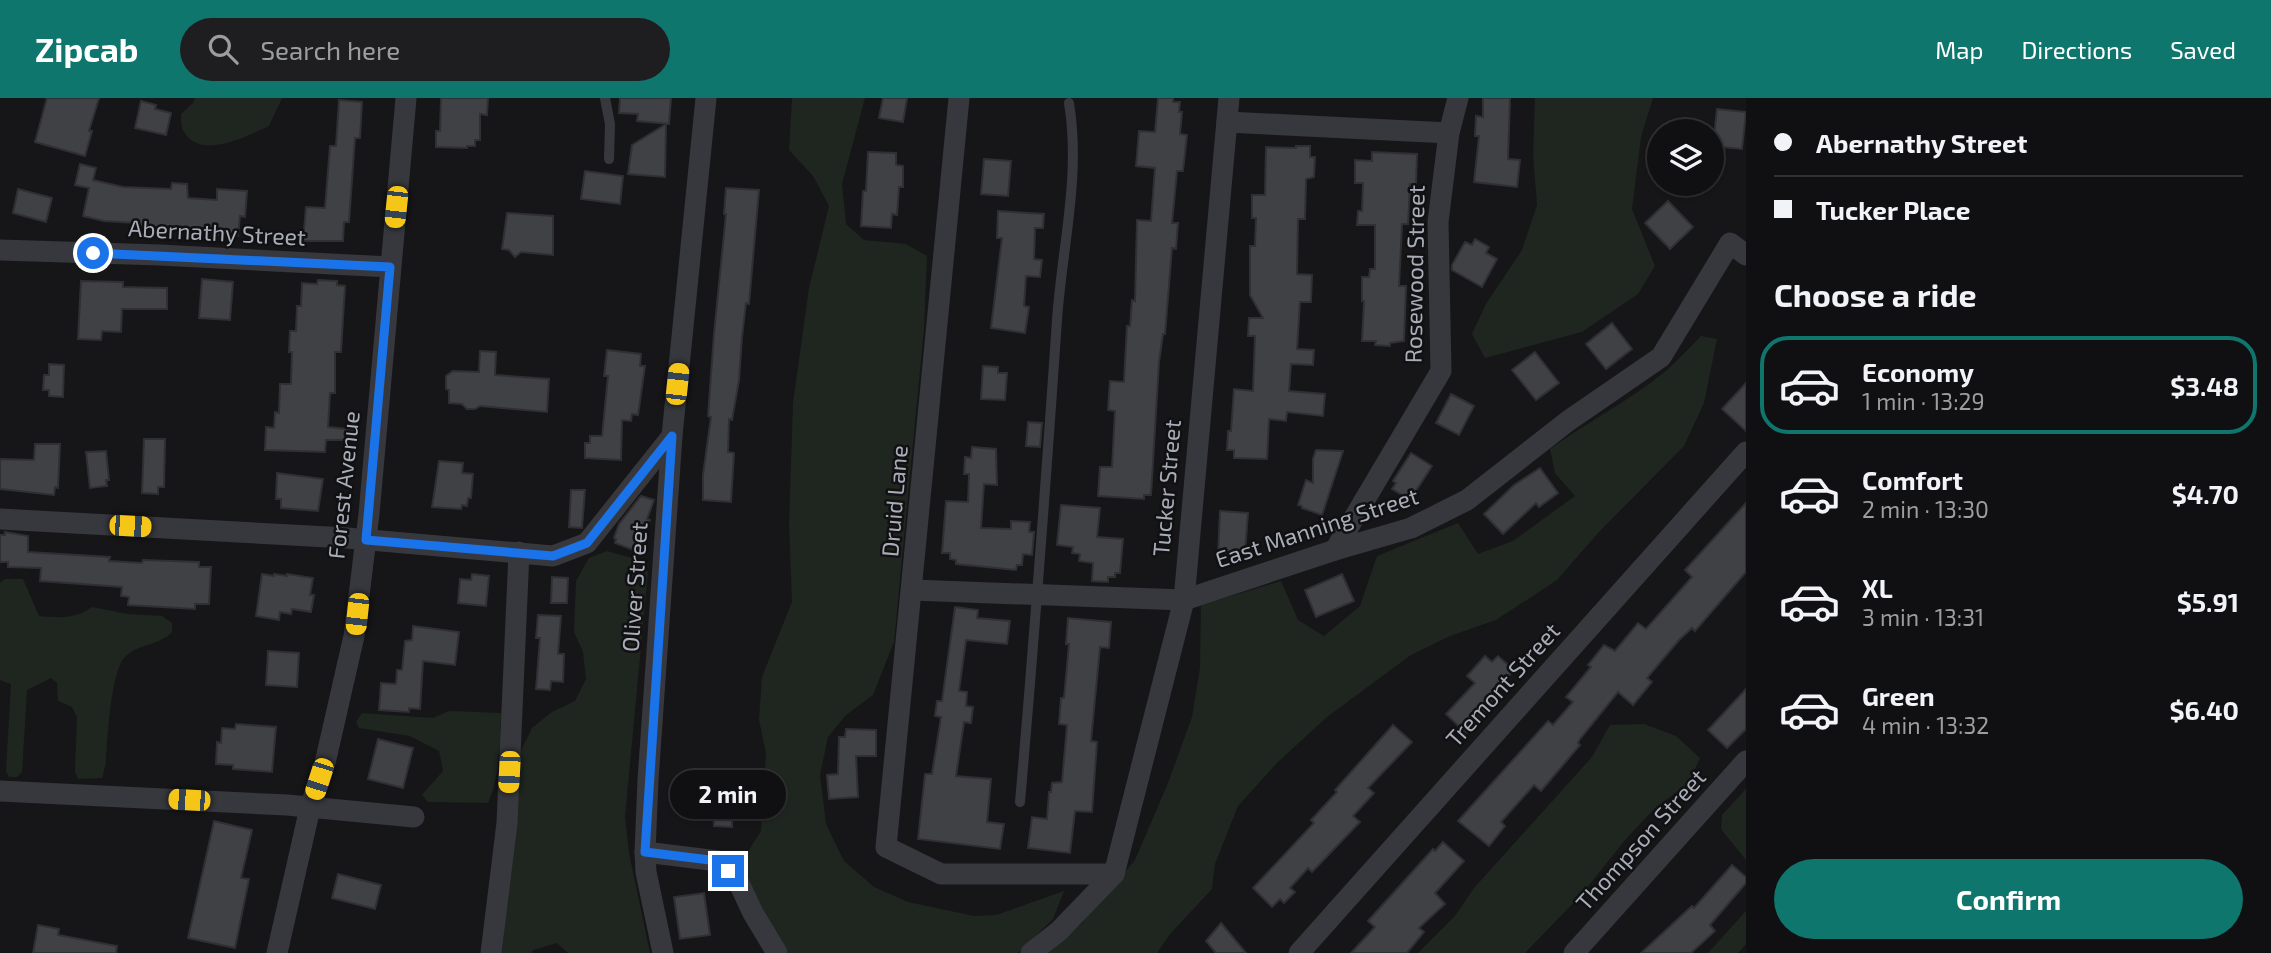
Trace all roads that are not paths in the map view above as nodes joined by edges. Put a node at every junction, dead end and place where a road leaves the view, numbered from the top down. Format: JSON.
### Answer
{"nodes":[{"id":1,"x":406,"y":98,"type":"edge"},
{"id":2,"x":605,"y":98,"type":"edge"},
{"id":3,"x":706,"y":98,"type":"edge"},
{"id":4,"x":960,"y":98,"type":"edge"},
{"id":5,"x":1229,"y":98,"type":"edge"},
{"id":6,"x":1458,"y":98,"type":"edge"},
{"id":7,"x":1069,"y":103,"type":"dead end"},
{"id":8,"x":1227,"y":122,"type":"junction"},
{"id":9,"x":1449,"y":133,"type":"junction"},
{"id":10,"x":609,"y":159,"type":"dead end"},
{"id":11,"x":1745,"y":248,"type":"edge"},
{"id":12,"x":0,"y":250,"type":"edge"},
{"id":13,"x":390,"y":267,"type":"junction"},
{"id":14,"x":672,"y":436,"type":"junction"},
{"id":15,"x":1746,"y":452,"type":"edge"},
{"id":16,"x":0,"y":519,"type":"edge"},
{"id":17,"x":366,"y":540,"type":"junction"},
{"id":18,"x":1335,"y":550,"type":"junction"},
{"id":19,"x":520,"y":552,"type":"junction"},
{"id":20,"x":912,"y":590,"type":"junction"},
{"id":21,"x":1038,"y":594,"type":"junction"},
{"id":22,"x":1184,"y":600,"type":"junction"},
{"id":23,"x":1746,"y":761,"type":"edge"},
{"id":24,"x":0,"y":791,"type":"edge"},
{"id":25,"x":1020,"y":802,"type":"dead end"},
{"id":26,"x":310,"y":808,"type":"junction"},
{"id":27,"x":414,"y":817,"type":"dead end"},
{"id":28,"x":645,"y":852,"type":"junction"},
{"id":29,"x":1114,"y":874,"type":"junction"},
{"id":30,"x":277,"y":953,"type":"edge"},
{"id":31,"x":491,"y":953,"type":"edge"},
{"id":32,"x":663,"y":953,"type":"edge"},
{"id":33,"x":777,"y":953,"type":"edge"},
{"id":34,"x":1031,"y":953,"type":"edge"},
{"id":35,"x":1299,"y":953,"type":"edge"},
{"id":36,"x":1574,"y":953,"type":"edge"}],
"edges":[{"from":1,"to":13,"type":"street","name":"Forest Avenue"},
{"from":2,"to":10,"type":"lane"},
{"from":3,"to":14,"type":"street","name":"Oliver Street"},
{"from":4,"to":20,"type":"street","name":"Druid Lane"},
{"from":5,"to":8,"type":"street","name":"Tucker Street"},
{"from":6,"to":9,"type":"street","name":"Rosewood Street"},
{"from":7,"to":21,"type":"lane"},
{"from":8,"to":9,"type":"street"},
{"from":8,"to":22,"type":"street","name":"Tucker Street"},
{"from":9,"to":18,"type":"street","name":"Rosewood Street"},
{"from":11,"to":18,"type":"street","name":"East Manning Street"},
{"from":12,"to":13,"type":"street","name":"Abernathy Street"},
{"from":13,"to":17,"type":"street","name":"Forest Avenue"},
{"from":14,"to":19,"type":"street"},
{"from":14,"to":28,"type":"street","name":"Oliver Street"},
{"from":15,"to":35,"type":"street","name":"Tremont Street"},
{"from":16,"to":17,"type":"street"},
{"from":17,"to":19,"type":"street"},
{"from":17,"to":26,"type":"street","name":"Forest Avenue"},
{"from":18,"to":22,"type":"street","name":"East Manning Street"},
{"from":19,"to":31,"type":"street"},
{"from":20,"to":21,"type":"street","name":"East Manning Street"},
{"from":20,"to":29,"type":"street","name":"Druid Lane"},
{"from":21,"to":22,"type":"street","name":"East Manning Street"},
{"from":21,"to":25,"type":"lane"},
{"from":22,"to":29,"type":"street","name":"Tucker Street"},
{"from":23,"to":36,"type":"street","name":"Thompson Street"},
{"from":24,"to":26,"type":"street"},
{"from":26,"to":27,"type":"street"},
{"from":26,"to":30,"type":"street","name":"Forest Avenue"},
{"from":28,"to":32,"type":"street","name":"Oliver Street"},
{"from":28,"to":33,"type":"street"},
{"from":29,"to":34,"type":"street"}]}
